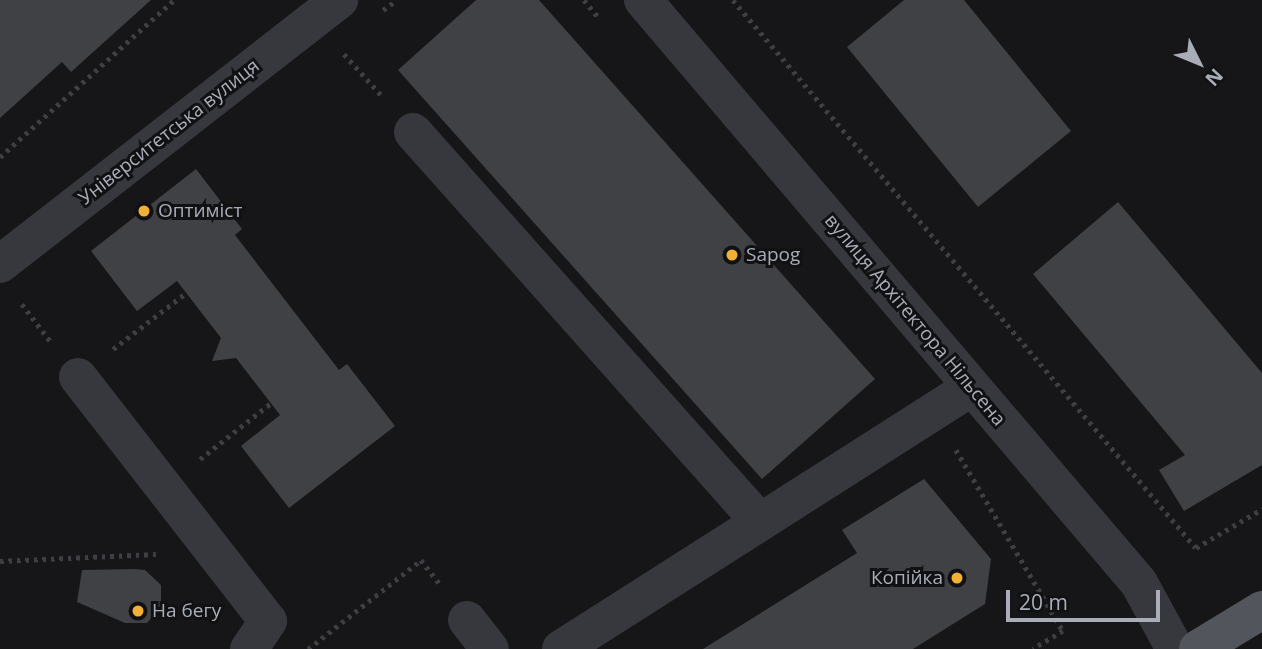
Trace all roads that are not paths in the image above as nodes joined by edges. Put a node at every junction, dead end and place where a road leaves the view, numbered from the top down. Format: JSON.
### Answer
{"nodes":[{"id":1,"x":339,"y":0,"type":"edge"},
{"id":2,"x":643,"y":0,"type":"edge"},
{"id":3,"x":414,"y":132,"type":"road end"},
{"id":4,"x":7,"y":279,"type":"edge"},
{"id":5,"x":78,"y":377,"type":"road end"},
{"id":6,"x":972,"y":387,"type":"junction"},
{"id":7,"x":760,"y":522,"type":"junction"},
{"id":8,"x":1262,"y":610,"type":"edge"},
{"id":9,"x":249,"y":649,"type":"edge"},
{"id":10,"x":561,"y":649,"type":"edge"},
{"id":11,"x":1175,"y":649,"type":"edge"},
{"id":12,"x":1198,"y":649,"type":"edge"}],
"edges":[{"from":1,"to":4,"type":"street","name":"Університетська вулиця"},
{"from":2,"to":6,"type":"street","name":"вулиця Архітектора Нільсена"},
{"from":3,"to":7,"type":"street"},
{"from":5,"to":9,"type":"street"},
{"from":6,"to":7,"type":"street"},
{"from":6,"to":11,"type":"street","name":"вулиця Архітектора Нільсена"},
{"from":7,"to":10,"type":"street"},
{"from":8,"to":12,"type":"main road"}]}
